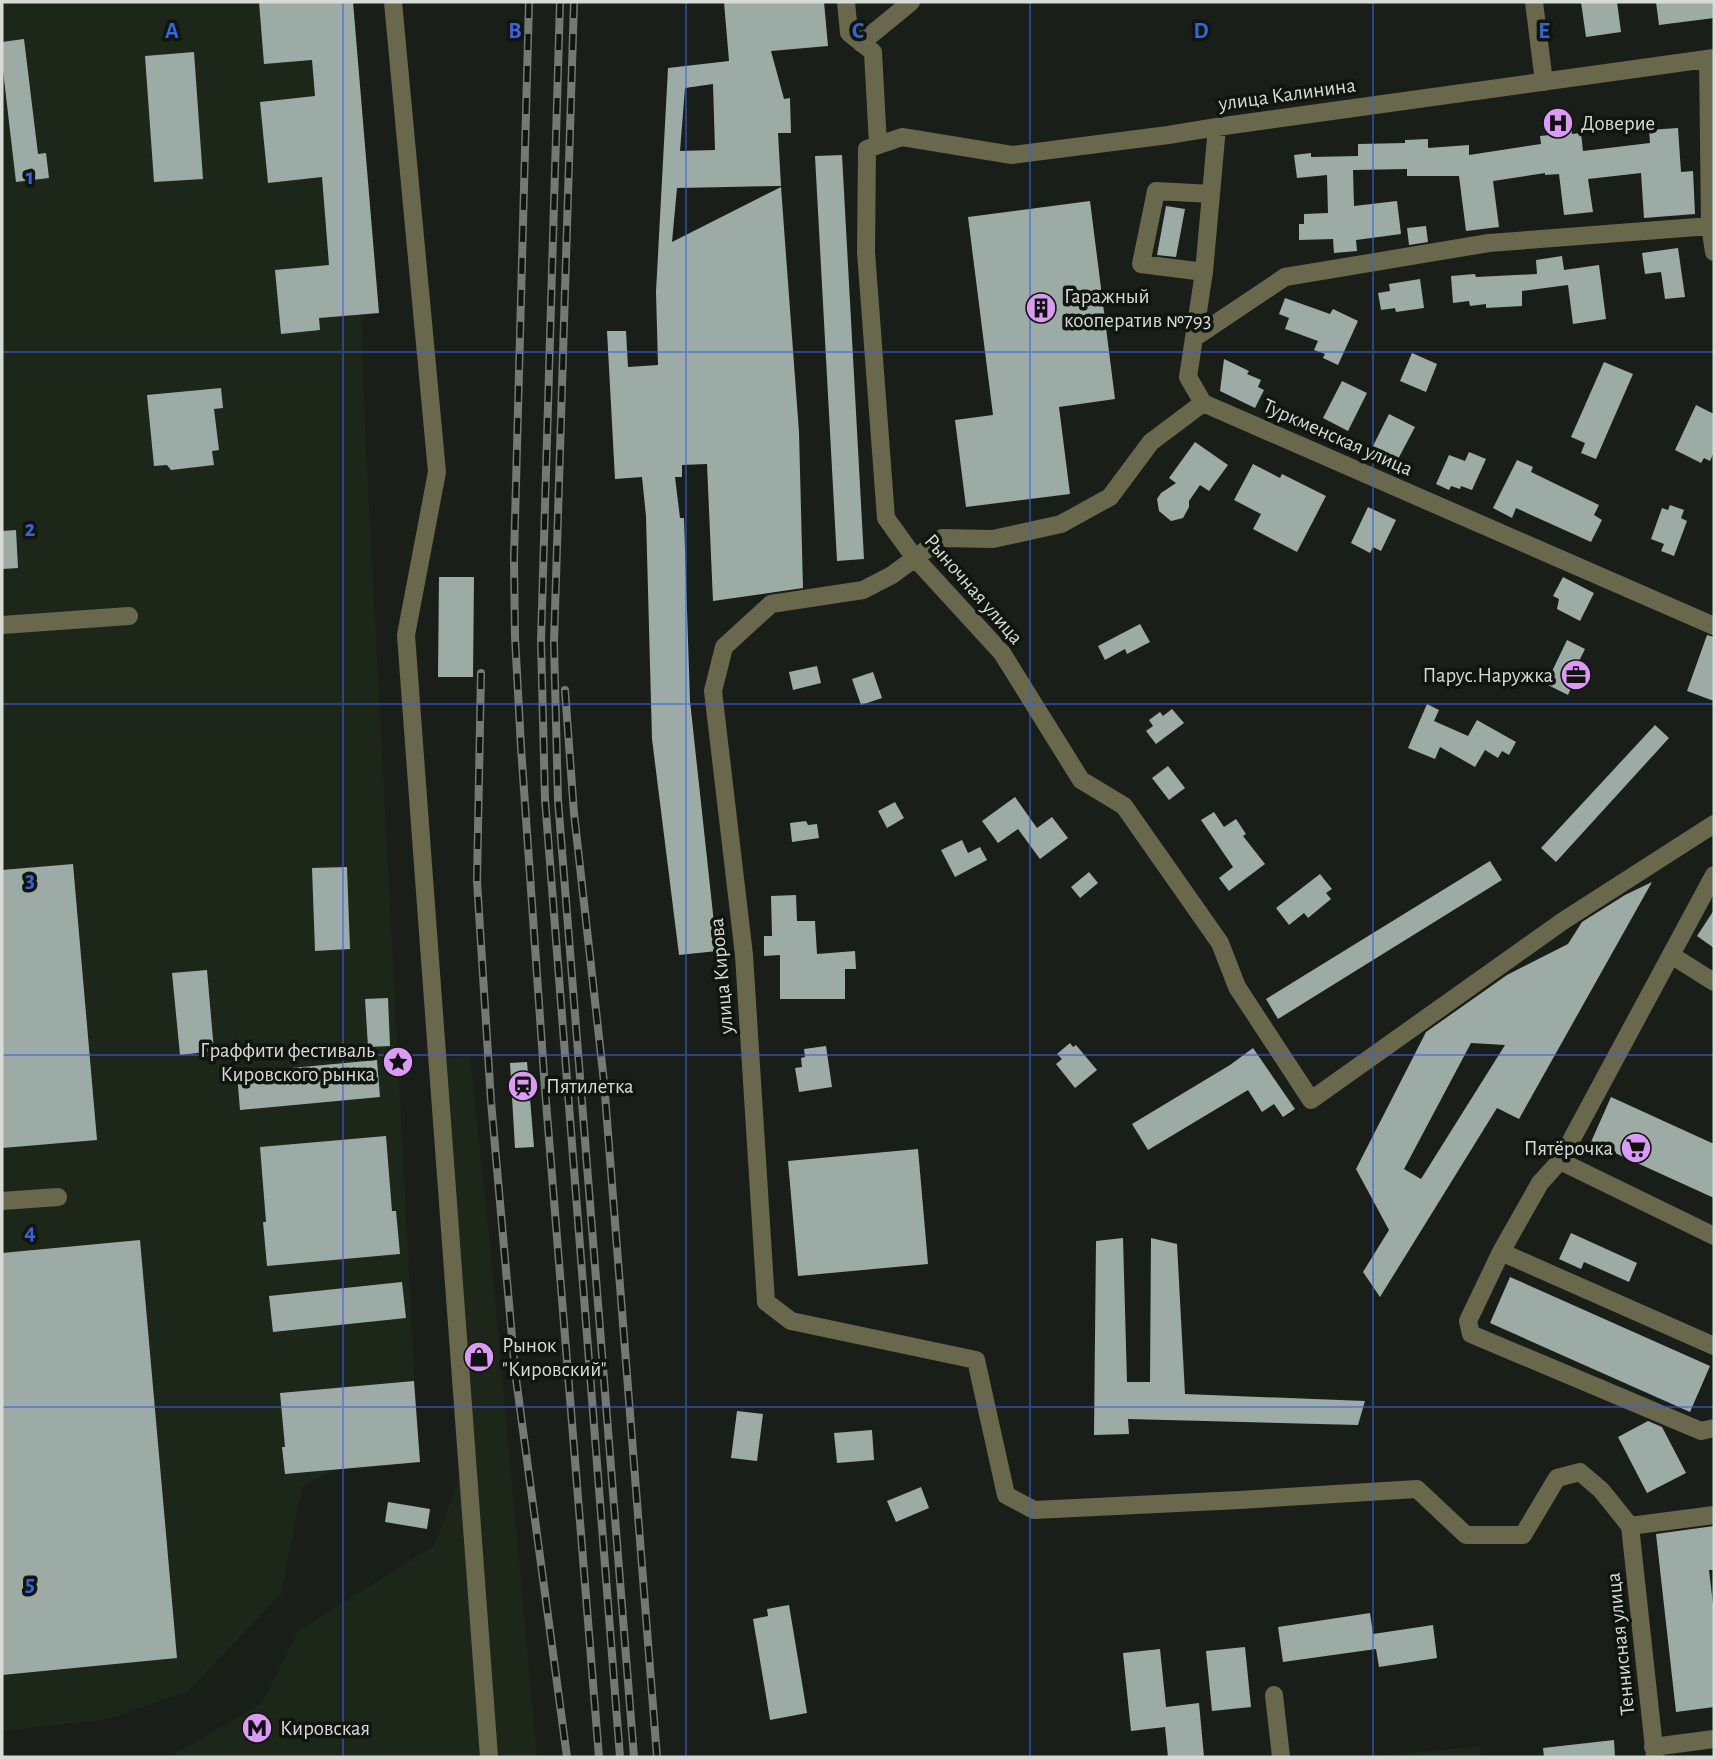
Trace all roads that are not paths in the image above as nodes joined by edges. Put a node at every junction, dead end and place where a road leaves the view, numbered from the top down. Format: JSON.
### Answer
{"nodes":[{"id":1,"x":393,"y":2,"type":"edge"},
{"id":2,"x":846,"y":2,"type":"edge"},
{"id":3,"x":911,"y":2,"type":"edge"},
{"id":4,"x":1534,"y":2,"type":"edge"},
{"id":5,"x":861,"y":43,"type":"junction"},
{"id":6,"x":1711,"y":58,"type":"edge"},
{"id":7,"x":1544,"y":82,"type":"junction"},
{"id":8,"x":1217,"y":127,"type":"junction"},
{"id":9,"x":873,"y":147,"type":"junction"},
{"id":10,"x":1211,"y":194,"type":"junction"},
{"id":11,"x":1710,"y":226,"type":"junction"},
{"id":12,"x":1714,"y":252,"type":"edge"},
{"id":13,"x":1204,"y":272,"type":"junction"},
{"id":14,"x":1194,"y":338,"type":"junction"},
{"id":15,"x":1203,"y":403,"type":"junction"},
{"id":16,"x":914,"y":557,"type":"junction"},
{"id":17,"x":129,"y":616,"type":"dead end"},
{"id":18,"x":2,"y":625,"type":"edge"},
{"id":19,"x":1714,"y":626,"type":"edge"},
{"id":20,"x":1714,"y":824,"type":"edge"},
{"id":21,"x":1714,"y":875,"type":"edge"},
{"id":22,"x":1671,"y":955,"type":"junction"},
{"id":23,"x":1714,"y":982,"type":"edge"},
{"id":24,"x":1560,"y":1161,"type":"junction"},
{"id":25,"x":58,"y":1197,"type":"dead end"},
{"id":26,"x":2,"y":1201,"type":"edge"},
{"id":27,"x":1714,"y":1236,"type":"edge"},
{"id":28,"x":1502,"y":1252,"type":"junction"},
{"id":29,"x":1714,"y":1346,"type":"edge"},
{"id":30,"x":1714,"y":1428,"type":"edge"},
{"id":31,"x":1714,"y":1516,"type":"edge"},
{"id":32,"x":1630,"y":1526,"type":"junction"},
{"id":33,"x":1274,"y":1695,"type":"dead end"},
{"id":34,"x":1714,"y":1739,"type":"edge"},
{"id":35,"x":1654,"y":1752,"type":"edge"},
{"id":36,"x":489,"y":1757,"type":"edge"},
{"id":37,"x":1281,"y":1757,"type":"edge"}],
"edges":[{"from":1,"to":36,"type":"street"},
{"from":2,"to":5,"type":"street"},
{"from":3,"to":5,"type":"street"},
{"from":4,"to":7,"type":"street"},
{"from":5,"to":9,"type":"street","name":"Рыночная улица"},
{"from":6,"to":7,"type":"street","name":"улица Калинина"},
{"from":6,"to":11,"type":"street"},
{"from":7,"to":8,"type":"street","name":"улица Калинина"},
{"from":8,"to":9,"type":"street","name":"улица Калинина"},
{"from":8,"to":10,"type":"street"},
{"from":9,"to":16,"type":"street","name":"Рыночная улица"},
{"from":10,"to":13,"type":"street"},
{"from":10,"to":13,"type":"street"},
{"from":11,"to":12,"type":"street"},
{"from":11,"to":14,"type":"street"},
{"from":13,"to":14,"type":"street"},
{"from":14,"to":15,"type":"street"},
{"from":15,"to":16,"type":"street","name":"улица Кирова"},
{"from":15,"to":19,"type":"street","name":"Туркменская улица"},
{"from":16,"to":20,"type":"street","name":"Рыночная улица"},
{"from":16,"to":32,"type":"street","name":"улица Кирова"},
{"from":17,"to":18,"type":"street"},
{"from":21,"to":22,"type":"street"},
{"from":22,"to":23,"type":"street"},
{"from":22,"to":24,"type":"street"},
{"from":24,"to":27,"type":"street"},
{"from":24,"to":28,"type":"street"},
{"from":25,"to":26,"type":"street"},
{"from":28,"to":29,"type":"street"},
{"from":28,"to":30,"type":"street"},
{"from":31,"to":32,"type":"street"},
{"from":32,"to":35,"type":"street","name":"Теннисная улица"},
{"from":33,"to":37,"type":"street"},
{"from":34,"to":35,"type":"street"}]}
